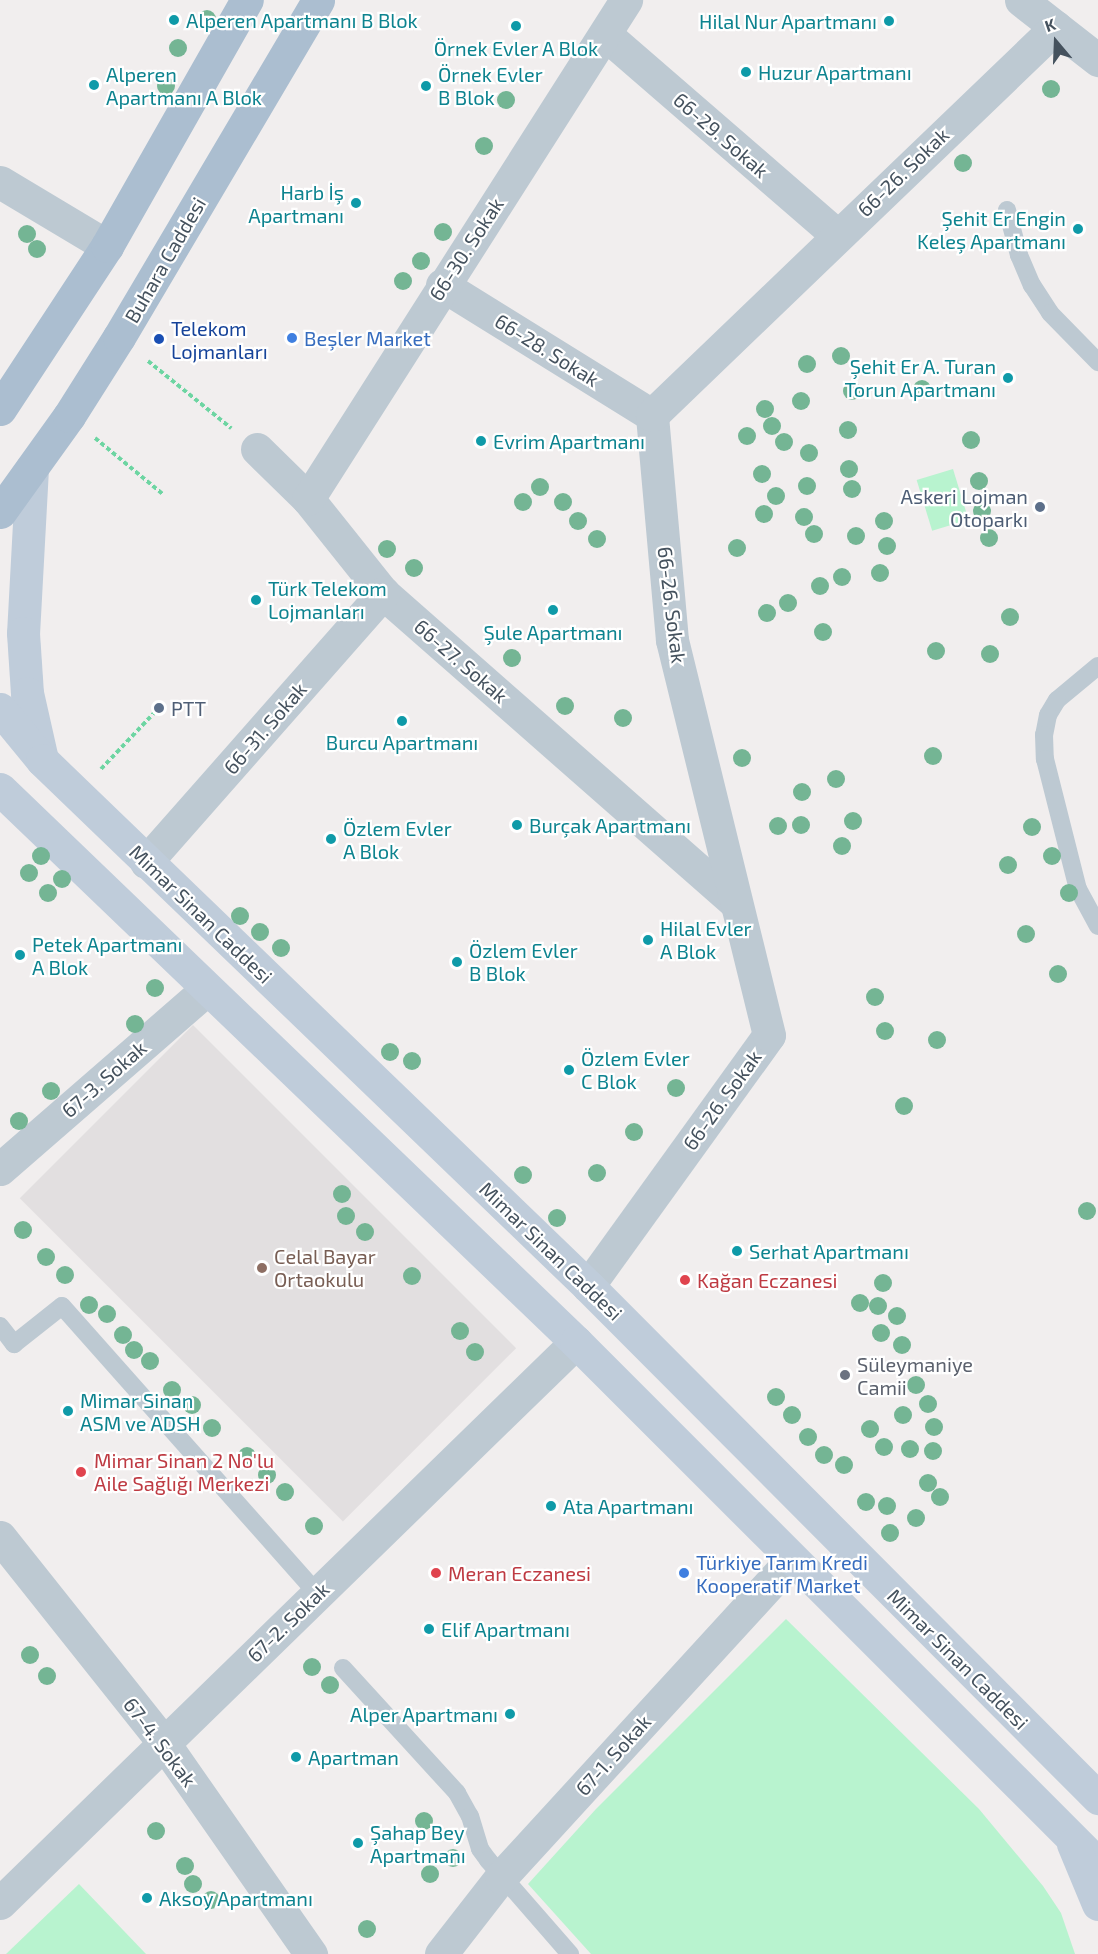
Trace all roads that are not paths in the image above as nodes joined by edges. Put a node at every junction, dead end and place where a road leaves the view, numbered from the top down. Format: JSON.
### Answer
{"nodes":[{"id":1,"x":247,"y":0,"type":"edge"},
{"id":2,"x":318,"y":0,"type":"edge"},
{"id":3,"x":626,"y":0,"type":"edge"},
{"id":4,"x":1022,"y":0,"type":"edge"},
{"id":5,"x":1056,"y":27,"type":"junction"},
{"id":6,"x":606,"y":34,"type":"junction"},
{"id":7,"x":1098,"y":60,"type":"edge"},
{"id":8,"x":0,"y":182,"type":"edge"},
{"id":9,"x":1007,"y":210,"type":"dead end"},
{"id":10,"x":837,"y":236,"type":"junction"},
{"id":11,"x":107,"y":246,"type":"junction"},
{"id":12,"x":442,"y":285,"type":"junction"},
{"id":13,"x":1098,"y":362,"type":"edge"},
{"id":14,"x":0,"y":409,"type":"edge"},
{"id":15,"x":652,"y":415,"type":"junction"},
{"id":16,"x":257,"y":449,"type":"road end"},
{"id":17,"x":32,"y":468,"type":"junction"},
{"id":18,"x":308,"y":499,"type":"junction"},
{"id":19,"x":0,"y":512,"type":"edge"},
{"id":20,"x":383,"y":593,"type":"junction"},
{"id":21,"x":1098,"y":666,"type":"edge"},
{"id":22,"x":0,"y":709,"type":"edge"},
{"id":23,"x":42,"y":760,"type":"junction"},
{"id":24,"x":0,"y":789,"type":"edge"},
{"id":25,"x":146,"y":862,"type":"junction"},
{"id":26,"x":735,"y":902,"type":"junction"},
{"id":27,"x":1098,"y":926,"type":"edge"},
{"id":28,"x":207,"y":989,"type":"junction"},
{"id":29,"x":0,"y":1169,"type":"edge"},
{"id":30,"x":588,"y":1286,"type":"junction"},
{"id":31,"x":0,"y":1326,"type":"edge"},
{"id":32,"x":576,"y":1342,"type":"junction"},
{"id":33,"x":0,"y":1537,"type":"edge"},
{"id":34,"x":791,"y":1560,"type":"junction"},
{"id":35,"x":318,"y":1594,"type":"junction"},
{"id":36,"x":343,"y":1668,"type":"dead end"},
{"id":37,"x":163,"y":1742,"type":"junction"},
{"id":38,"x":1098,"y":1798,"type":"edge"},
{"id":39,"x":1070,"y":1836,"type":"junction"},
{"id":40,"x":1098,"y":1864,"type":"edge"},
{"id":41,"x":501,"y":1877,"type":"junction"},
{"id":42,"x":0,"y":1903,"type":"edge"},
{"id":43,"x":1098,"y":1905,"type":"edge"},
{"id":44,"x":311,"y":1954,"type":"edge"},
{"id":45,"x":441,"y":1954,"type":"edge"},
{"id":46,"x":570,"y":1954,"type":"edge"}],
"edges":[{"from":1,"to":11,"type":"main road"},
{"from":2,"to":17,"type":"main road","name":"Buhara Caddesi"},
{"from":3,"to":6,"type":"street","name":"66-30. Sokak"},
{"from":4,"to":5,"type":"street"},
{"from":5,"to":7,"type":"street"},
{"from":5,"to":10,"type":"street","name":"66-26. Sokak"},
{"from":6,"to":10,"type":"street","name":"66-29. Sokak"},
{"from":6,"to":12,"type":"street","name":"66-30. Sokak"},
{"from":8,"to":11,"type":"street"},
{"from":9,"to":13,"type":"lane"},
{"from":10,"to":15,"type":"street","name":"66-26. Sokak"},
{"from":11,"to":14,"type":"main road"},
{"from":12,"to":15,"type":"street","name":"66-28. Sokak"},
{"from":12,"to":18,"type":"street","name":"66-30. Sokak"},
{"from":15,"to":26,"type":"street","name":"66-26. Sokak"},
{"from":16,"to":18,"type":"street","name":"66-27. Sokak"},
{"from":17,"to":19,"type":"main road","name":"Buhara Caddesi"},
{"from":17,"to":23,"type":"street"},
{"from":18,"to":20,"type":"street","name":"66-27. Sokak"},
{"from":20,"to":25,"type":"street","name":"66-31. Sokak"},
{"from":20,"to":26,"type":"street","name":"66-27. Sokak"},
{"from":21,"to":27,"type":"lane"},
{"from":22,"to":23,"type":"street","name":"Mimar Sinan Caddesi"},
{"from":23,"to":25,"type":"street","name":"Mimar Sinan Caddesi"},
{"from":24,"to":28,"type":"street"},
{"from":25,"to":30,"type":"street","name":"Mimar Sinan Caddesi"},
{"from":26,"to":30,"type":"street","name":"66-26. Sokak"},
{"from":28,"to":29,"type":"street","name":"67-3. Sokak"},
{"from":28,"to":32,"type":"street"},
{"from":30,"to":38,"type":"street","name":"Mimar Sinan Caddesi"},
{"from":31,"to":35,"type":"lane"},
{"from":32,"to":34,"type":"street"},
{"from":32,"to":35,"type":"street","name":"67-2. Sokak"},
{"from":33,"to":37,"type":"street","name":"67-4. Sokak"},
{"from":34,"to":39,"type":"street"},
{"from":34,"to":41,"type":"street","name":"67-1. Sokak"},
{"from":35,"to":37,"type":"street","name":"67-2. Sokak"},
{"from":36,"to":41,"type":"lane"},
{"from":37,"to":42,"type":"street","name":"67-2. Sokak"},
{"from":37,"to":44,"type":"street","name":"67-4. Sokak"},
{"from":39,"to":40,"type":"street"},
{"from":39,"to":43,"type":"street"},
{"from":41,"to":45,"type":"street","name":"67-1. Sokak"},
{"from":41,"to":46,"type":"lane"}]}
